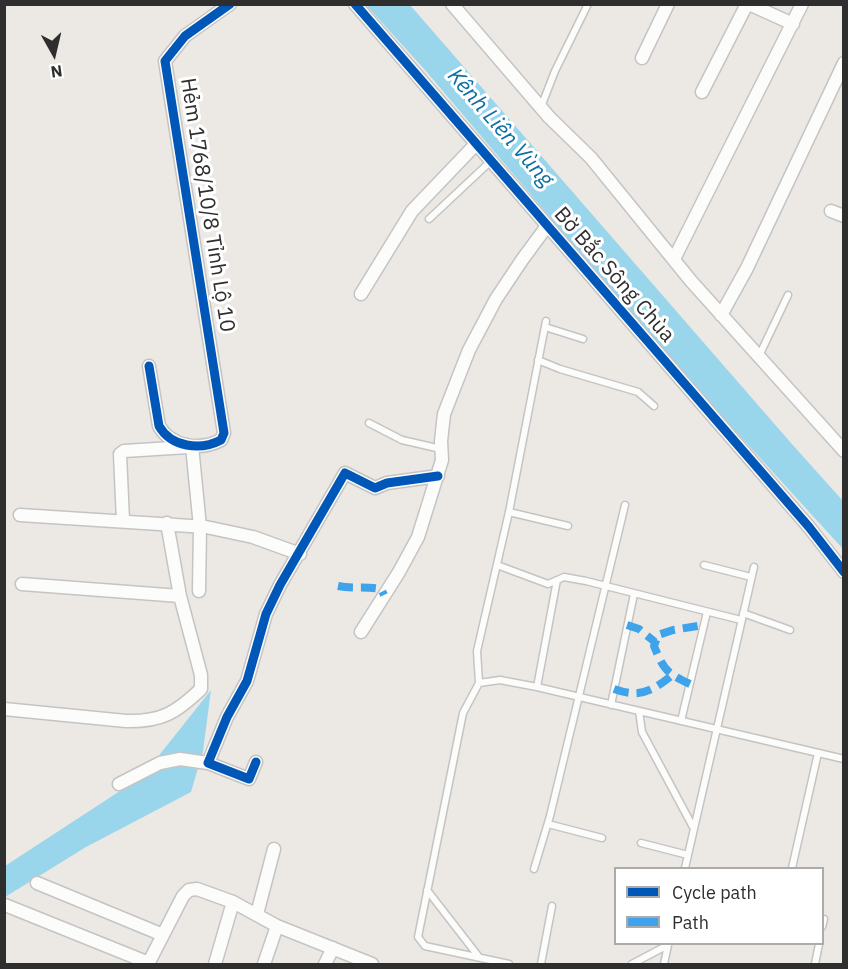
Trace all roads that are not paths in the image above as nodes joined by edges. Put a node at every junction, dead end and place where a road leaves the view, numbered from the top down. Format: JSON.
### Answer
{"nodes":[{"id":1,"x":230,"y":4,"type":"edge"},
{"id":2,"x":355,"y":4,"type":"edge"},
{"id":3,"x":588,"y":4,"type":"edge"},
{"id":4,"x":668,"y":4,"type":"edge"},
{"id":5,"x":748,"y":4,"type":"edge"},
{"id":6,"x":802,"y":4,"type":"edge"},
{"id":7,"x":459,"y":7,"type":"edge"},
{"id":8,"x":793,"y":24,"type":"junction"},
{"id":9,"x":642,"y":58,"type":"dead end"},
{"id":10,"x":843,"y":63,"type":"edge"},
{"id":11,"x":702,"y":92,"type":"dead end"},
{"id":12,"x":541,"y":108,"type":"junction"},
{"id":13,"x":476,"y":144,"type":"junction"},
{"id":14,"x":491,"y":162,"type":"junction"},
{"id":15,"x":831,"y":211,"type":"dead end"},
{"id":16,"x":843,"y":216,"type":"edge"},
{"id":17,"x":429,"y":219,"type":"dead end"},
{"id":18,"x":548,"y":226,"type":"junction"},
{"id":19,"x":674,"y":259,"type":"junction"},
{"id":20,"x":361,"y":294,"type":"dead end"},
{"id":21,"x":788,"y":295,"type":"dead end"},
{"id":22,"x":722,"y":315,"type":"junction"},
{"id":23,"x":583,"y":339,"type":"dead end"},
{"id":24,"x":758,"y":356,"type":"junction"},
{"id":25,"x":538,"y":360,"type":"junction"},
{"id":26,"x":148,"y":366,"type":"dead end"},
{"id":27,"x":654,"y":406,"type":"dead end"},
{"id":28,"x":369,"y":423,"type":"dead end"},
{"id":29,"x":190,"y":447,"type":"junction"},
{"id":30,"x":441,"y":449,"type":"junction"},
{"id":31,"x":843,"y":451,"type":"edge"},
{"id":32,"x":438,"y":476,"type":"junction"},
{"id":33,"x":625,"y":505,"type":"dead end"},
{"id":34,"x":509,"y":512,"type":"junction"},
{"id":35,"x":20,"y":515,"type":"dead end"},
{"id":36,"x":123,"y":521,"type":"junction"},
{"id":37,"x":167,"y":524,"type":"junction"},
{"id":38,"x":568,"y":526,"type":"dead end"},
{"id":39,"x":200,"y":527,"type":"junction"},
{"id":40,"x":300,"y":554,"type":"junction"},
{"id":41,"x":704,"y":565,"type":"dead end"},
{"id":42,"x":497,"y":566,"type":"junction"},
{"id":43,"x":754,"y":567,"type":"dead end"},
{"id":44,"x":843,"y":572,"type":"edge"},
{"id":45,"x":751,"y":577,"type":"junction"},
{"id":46,"x":557,"y":580,"type":"junction"},
{"id":47,"x":22,"y":584,"type":"dead end"},
{"id":48,"x":607,"y":587,"type":"junction"},
{"id":49,"x":199,"y":591,"type":"dead end"},
{"id":50,"x":634,"y":594,"type":"junction"},
{"id":51,"x":180,"y":596,"type":"junction"},
{"id":52,"x":707,"y":612,"type":"junction"},
{"id":53,"x":742,"y":617,"type":"junction"},
{"id":54,"x":790,"y":630,"type":"dead end"},
{"id":55,"x":361,"y":632,"type":"dead end"},
{"id":56,"x":479,"y":683,"type":"junction"},
{"id":57,"x":537,"y":687,"type":"junction"},
{"id":58,"x":579,"y":697,"type":"junction"},
{"id":59,"x":611,"y":705,"type":"junction"},
{"id":60,"x":4,"y":709,"type":"edge"},
{"id":61,"x":639,"y":711,"type":"junction"},
{"id":62,"x":681,"y":721,"type":"junction"},
{"id":63,"x":715,"y":729,"type":"junction"},
{"id":64,"x":818,"y":753,"type":"junction"},
{"id":65,"x":843,"y":759,"type":"edge"},
{"id":66,"x":256,"y":762,"type":"dead end"},
{"id":67,"x":208,"y":763,"type":"junction"},
{"id":68,"x":119,"y":784,"type":"dead end"},
{"id":69,"x":548,"y":824,"type":"junction"},
{"id":70,"x":694,"y":827,"type":"junction"},
{"id":71,"x":602,"y":838,"type":"dead end"},
{"id":72,"x":641,"y":843,"type":"dead end"},
{"id":73,"x":274,"y":849,"type":"dead end"},
{"id":74,"x":688,"y":855,"type":"junction"},
{"id":75,"x":685,"y":867,"type":"edge"},
{"id":76,"x":792,"y":867,"type":"edge"},
{"id":77,"x":534,"y":869,"type":"dead end"},
{"id":78,"x":37,"y":883,"type":"dead end"},
{"id":79,"x":427,"y":890,"type":"junction"},
{"id":80,"x":232,"y":902,"type":"junction"},
{"id":81,"x":5,"y":905,"type":"edge"},
{"id":82,"x":552,"y":906,"type":"dead end"},
{"id":83,"x":257,"y":914,"type":"junction"},
{"id":84,"x":278,"y":926,"type":"junction"},
{"id":85,"x":163,"y":935,"type":"junction"},
{"id":86,"x":666,"y":945,"type":"edge"},
{"id":87,"x":668,"y":945,"type":"edge"},
{"id":88,"x":819,"y":945,"type":"edge"},
{"id":89,"x":333,"y":948,"type":"junction"},
{"id":90,"x":479,"y":958,"type":"junction"},
{"id":91,"x":149,"y":964,"type":"edge"},
{"id":92,"x":215,"y":964,"type":"edge"},
{"id":93,"x":264,"y":964,"type":"edge"},
{"id":94,"x":325,"y":964,"type":"edge"},
{"id":95,"x":372,"y":964,"type":"edge"},
{"id":96,"x":509,"y":964,"type":"edge"},
{"id":97,"x":542,"y":964,"type":"edge"},
{"id":98,"x":632,"y":964,"type":"edge"},
{"id":99,"x":664,"y":964,"type":"edge"},
{"id":100,"x":815,"y":964,"type":"edge"}],
"edges":[{"from":1,"to":29,"type":"street","name":"Hẻm 1768/10/8 Tỉnh Lộ 10"},
{"from":2,"to":13,"type":"street","name":"Bờ Bắc Sông Chùa"},
{"from":3,"to":12,"type":"lane"},
{"from":4,"to":9,"type":"street"},
{"from":5,"to":8,"type":"street"},
{"from":5,"to":11,"type":"street"},
{"from":6,"to":8,"type":"street"},
{"from":7,"to":12,"type":"street"},
{"from":8,"to":19,"type":"street"},
{"from":10,"to":22,"type":"street"},
{"from":12,"to":19,"type":"street"},
{"from":13,"to":14,"type":"street","name":"Bờ Bắc Sông Chùa"},
{"from":13,"to":20,"type":"street"},
{"from":14,"to":17,"type":"lane"},
{"from":14,"to":18,"type":"street","name":"Bờ Bắc Sông Chùa"},
{"from":15,"to":16,"type":"street"},
{"from":18,"to":30,"type":"street"},
{"from":18,"to":44,"type":"street","name":"Bờ Bắc Sông Chùa"},
{"from":19,"to":22,"type":"street"},
{"from":21,"to":24,"type":"lane"},
{"from":22,"to":24,"type":"street"},
{"from":23,"to":25,"type":"lane"},
{"from":24,"to":31,"type":"street"},
{"from":25,"to":27,"type":"lane"},
{"from":25,"to":34,"type":"lane"},
{"from":26,"to":29,"type":"street"},
{"from":28,"to":30,"type":"lane"},
{"from":29,"to":36,"type":"street"},
{"from":29,"to":39,"type":"street"},
{"from":30,"to":32,"type":"street"},
{"from":32,"to":40,"type":"street"},
{"from":32,"to":55,"type":"street"},
{"from":33,"to":48,"type":"lane"},
{"from":34,"to":38,"type":"lane"},
{"from":34,"to":42,"type":"lane"},
{"from":35,"to":36,"type":"street"},
{"from":36,"to":37,"type":"street"},
{"from":37,"to":39,"type":"street"},
{"from":37,"to":51,"type":"street"},
{"from":39,"to":40,"type":"street"},
{"from":39,"to":49,"type":"street"},
{"from":40,"to":67,"type":"street"},
{"from":41,"to":45,"type":"lane"},
{"from":42,"to":46,"type":"lane"},
{"from":42,"to":56,"type":"lane"},
{"from":43,"to":45,"type":"lane"},
{"from":45,"to":53,"type":"lane"},
{"from":46,"to":48,"type":"lane"},
{"from":46,"to":57,"type":"lane"},
{"from":47,"to":51,"type":"street"},
{"from":48,"to":50,"type":"lane"},
{"from":48,"to":58,"type":"lane"},
{"from":50,"to":52,"type":"lane"},
{"from":50,"to":59,"type":"lane"},
{"from":51,"to":60,"type":"street"},
{"from":52,"to":53,"type":"lane"},
{"from":52,"to":62,"type":"lane"},
{"from":53,"to":54,"type":"lane"},
{"from":53,"to":63,"type":"lane"},
{"from":56,"to":57,"type":"lane"},
{"from":56,"to":79,"type":"lane"},
{"from":57,"to":58,"type":"lane"},
{"from":58,"to":59,"type":"lane"},
{"from":58,"to":69,"type":"lane"},
{"from":59,"to":61,"type":"lane"},
{"from":61,"to":62,"type":"lane"},
{"from":61,"to":70,"type":"lane"},
{"from":62,"to":63,"type":"lane"},
{"from":63,"to":64,"type":"lane"},
{"from":63,"to":70,"type":"lane"},
{"from":64,"to":65,"type":"lane"},
{"from":64,"to":76,"type":"lane"},
{"from":66,"to":67,"type":"street"},
{"from":67,"to":68,"type":"street"},
{"from":69,"to":71,"type":"lane"},
{"from":69,"to":77,"type":"lane"},
{"from":70,"to":74,"type":"lane"},
{"from":72,"to":74,"type":"lane"},
{"from":73,"to":83,"type":"street"},
{"from":74,"to":75,"type":"lane"},
{"from":78,"to":85,"type":"street"},
{"from":79,"to":90,"type":"lane"},
{"from":79,"to":90,"type":"lane"},
{"from":80,"to":83,"type":"street"},
{"from":80,"to":85,"type":"street"},
{"from":80,"to":92,"type":"street"},
{"from":81,"to":91,"type":"street"},
{"from":82,"to":97,"type":"lane"},
{"from":83,"to":84,"type":"street"},
{"from":84,"to":89,"type":"street"},
{"from":84,"to":93,"type":"street"},
{"from":85,"to":91,"type":"street"},
{"from":86,"to":98,"type":"lane"},
{"from":87,"to":99,"type":"lane"},
{"from":88,"to":100,"type":"lane"},
{"from":89,"to":94,"type":"street"},
{"from":89,"to":95,"type":"street"},
{"from":90,"to":96,"type":"lane"}]}
